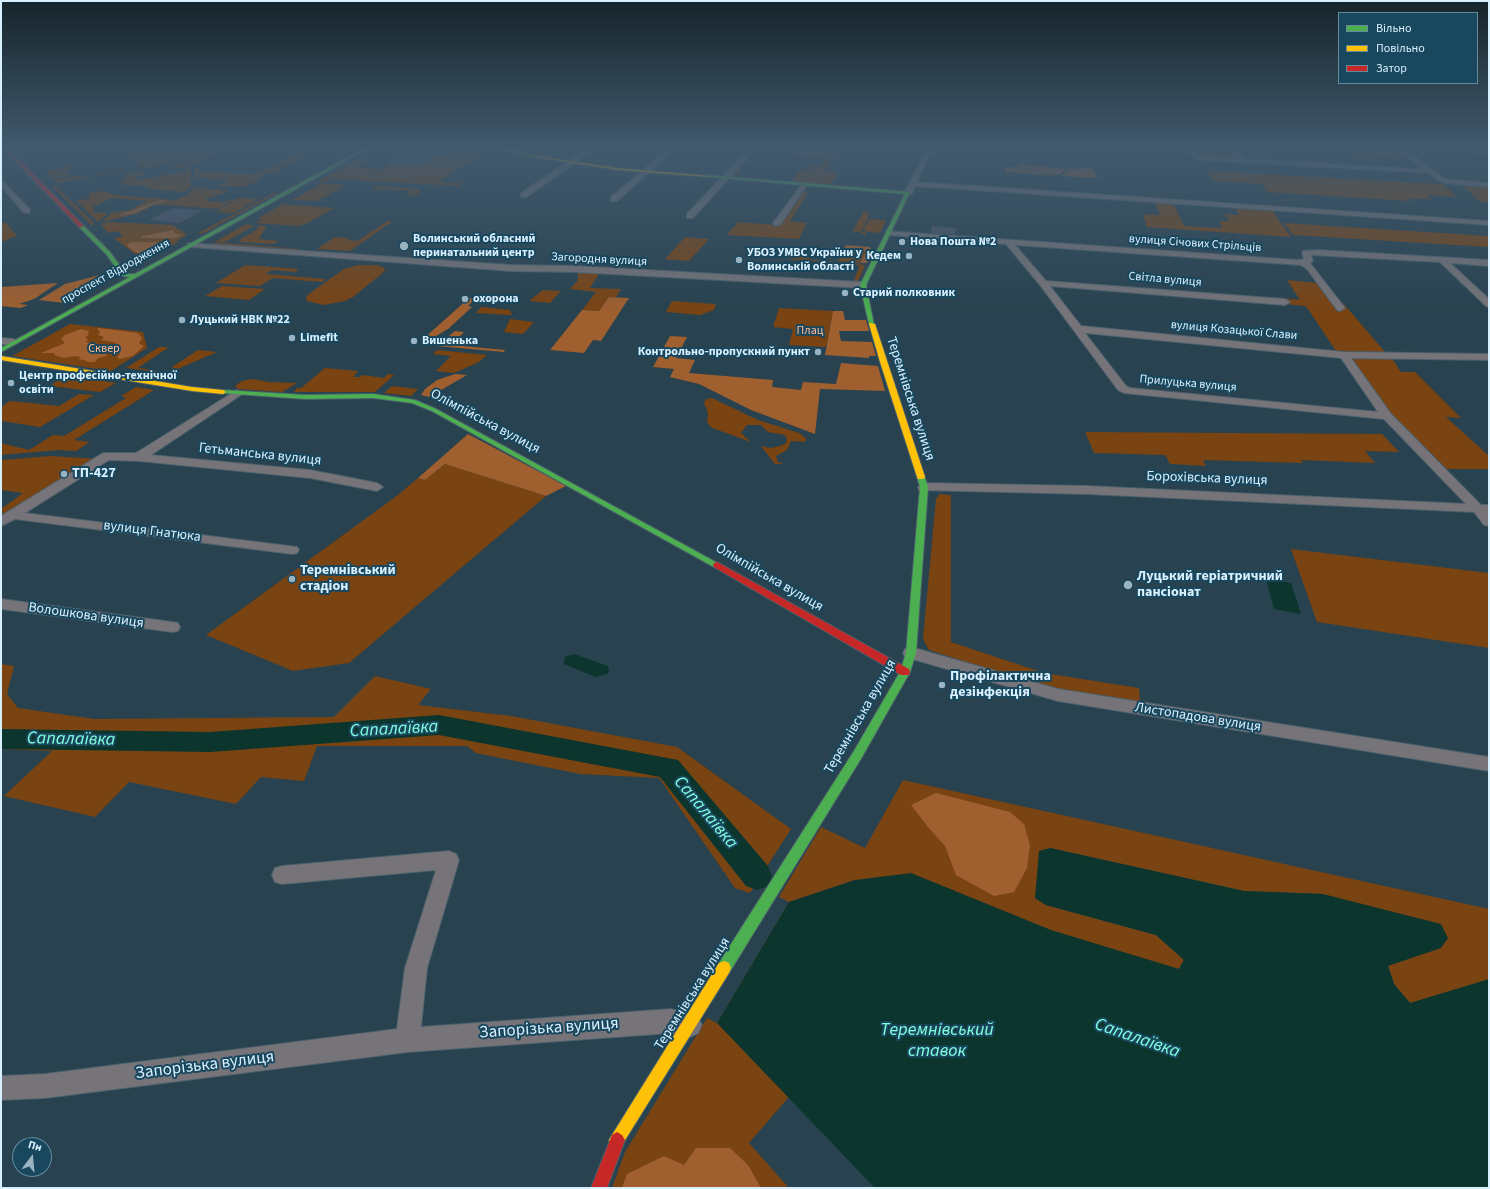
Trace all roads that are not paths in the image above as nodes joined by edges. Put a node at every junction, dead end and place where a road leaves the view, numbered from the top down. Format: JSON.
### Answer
{"nodes":[{"id":1,"x":19,"y":202,"type":"edge"},
{"id":2,"x":58,"y":202,"type":"edge"},
{"id":3,"x":269,"y":202,"type":"edge"},
{"id":4,"x":702,"y":202,"type":"edge"},
{"id":5,"x":792,"y":202,"type":"edge"},
{"id":6,"x":903,"y":202,"type":"edge"},
{"id":7,"x":1186,"y":202,"type":"edge"},
{"id":8,"x":27,"y":211,"type":"dead end"},
{"id":9,"x":690,"y":216,"type":"dead end"},
{"id":10,"x":777,"y":223,"type":"dead end"},
{"id":11,"x":1489,"y":223,"type":"edge"},
{"id":12,"x":889,"y":233,"type":"junction"},
{"id":13,"x":1010,"y":244,"type":"junction"},
{"id":14,"x":191,"y":245,"type":"junction"},
{"id":15,"x":112,"y":258,"type":"junction"},
{"id":16,"x":128,"y":260,"type":"dead end"},
{"id":17,"x":1442,"y":260,"type":"junction"},
{"id":18,"x":144,"y":261,"type":"dead end"},
{"id":19,"x":160,"y":262,"type":"junction"},
{"id":20,"x":1304,"y":263,"type":"junction"},
{"id":21,"x":1489,"y":263,"type":"edge"},
{"id":22,"x":135,"y":276,"type":"junction"},
{"id":23,"x":1043,"y":283,"type":"junction"},
{"id":24,"x":863,"y":285,"type":"junction"},
{"id":25,"x":1285,"y":302,"type":"dead end"},
{"id":26,"x":1489,"y":304,"type":"edge"},
{"id":27,"x":1340,"y":308,"type":"dead end"},
{"id":28,"x":1078,"y":329,"type":"junction"},
{"id":29,"x":1,"y":341,"type":"edge"},
{"id":30,"x":14,"y":342,"type":"junction"},
{"id":31,"x":1,"y":350,"type":"edge"},
{"id":32,"x":1344,"y":355,"type":"junction"},
{"id":33,"x":1489,"y":357,"type":"edge"},
{"id":34,"x":1,"y":358,"type":"edge"},
{"id":35,"x":237,"y":394,"type":"junction"},
{"id":36,"x":1387,"y":416,"type":"junction"},
{"id":37,"x":140,"y":457,"type":"junction"},
{"id":38,"x":377,"y":487,"type":"dead end"},
{"id":39,"x":924,"y":488,"type":"junction"},
{"id":40,"x":1484,"y":509,"type":"edge"},
{"id":41,"x":13,"y":515,"type":"junction"},
{"id":42,"x":1,"y":522,"type":"edge"},
{"id":43,"x":1489,"y":522,"type":"edge"},
{"id":44,"x":292,"y":550,"type":"dead end"},
{"id":45,"x":1,"y":604,"type":"edge"},
{"id":46,"x":172,"y":627,"type":"dead end"},
{"id":47,"x":911,"y":653,"type":"junction"},
{"id":48,"x":905,"y":672,"type":"junction"},
{"id":49,"x":1489,"y":764,"type":"edge"},
{"id":50,"x":282,"y":874,"type":"dead end"},
{"id":51,"x":690,"y":1025,"type":"junction"},
{"id":52,"x":408,"y":1040,"type":"junction"},
{"id":53,"x":1,"y":1088,"type":"edge"},
{"id":54,"x":599,"y":1188,"type":"edge"}],
"edges":[{"from":1,"to":8,"type":"street"},
{"from":2,"to":15,"type":"street"},
{"from":3,"to":14,"type":"street","name":"проспект Відродження"},
{"from":4,"to":9,"type":"street"},
{"from":5,"to":10,"type":"street"},
{"from":6,"to":12,"type":"street"},
{"from":7,"to":11,"type":"street"},
{"from":12,"to":13,"type":"street","name":"вулиця Січових Стрільців"},
{"from":12,"to":24,"type":"street"},
{"from":13,"to":20,"type":"street","name":"вулиця Січових Стрільців"},
{"from":13,"to":23,"type":"street","name":"Прилуцька вулиця"},
{"from":14,"to":19,"type":"street","name":"проспект Відродження"},
{"from":14,"to":24,"type":"street","name":"Загородня вулиця"},
{"from":15,"to":16,"type":"street"},
{"from":15,"to":22,"type":"street"},
{"from":17,"to":20,"type":"street"},
{"from":17,"to":21,"type":"street"},
{"from":17,"to":26,"type":"street"},
{"from":18,"to":19,"type":"street"},
{"from":19,"to":22,"type":"street","name":"проспект Відродження"},
{"from":20,"to":27,"type":"street"},
{"from":22,"to":30,"type":"street","name":"проспект Відродження"},
{"from":23,"to":25,"type":"street","name":"Світла вулиця"},
{"from":23,"to":28,"type":"street","name":"Прилуцька вулиця"},
{"from":24,"to":39,"type":"street","name":"Теремнівська вулиця"},
{"from":28,"to":32,"type":"street","name":"вулиця Козацької Слави"},
{"from":28,"to":36,"type":"street","name":"Прилуцька вулиця"},
{"from":29,"to":30,"type":"street"},
{"from":30,"to":31,"type":"street","name":"проспект Відродження"},
{"from":32,"to":33,"type":"street","name":"вулиця Козацької Слави"},
{"from":32,"to":36,"type":"street"},
{"from":34,"to":35,"type":"street","name":"Олімпійська вулиця"},
{"from":35,"to":37,"type":"street"},
{"from":35,"to":48,"type":"street","name":"Олімпійська вулиця"},
{"from":36,"to":40,"type":"street"},
{"from":37,"to":38,"type":"street","name":"Гетьманська вулиця"},
{"from":37,"to":41,"type":"street"},
{"from":39,"to":40,"type":"street","name":"Борохівська вулиця"},
{"from":39,"to":47,"type":"street","name":"Теремнівська вулиця"},
{"from":40,"to":43,"type":"street"},
{"from":41,"to":42,"type":"street"},
{"from":41,"to":44,"type":"street","name":"вулиця Гнатюка"},
{"from":45,"to":46,"type":"street","name":"Волошкова вулиця"},
{"from":47,"to":48,"type":"street","name":"Теремнівська вулиця"},
{"from":47,"to":49,"type":"street","name":"Листопадова вулиця"},
{"from":48,"to":51,"type":"street","name":"Теремнівська вулиця"},
{"from":50,"to":52,"type":"street"},
{"from":51,"to":52,"type":"street","name":"Запорізька вулиця"},
{"from":51,"to":54,"type":"street","name":"Теремнівська вулиця"},
{"from":52,"to":53,"type":"street","name":"Запорізька вулиця"}]}
